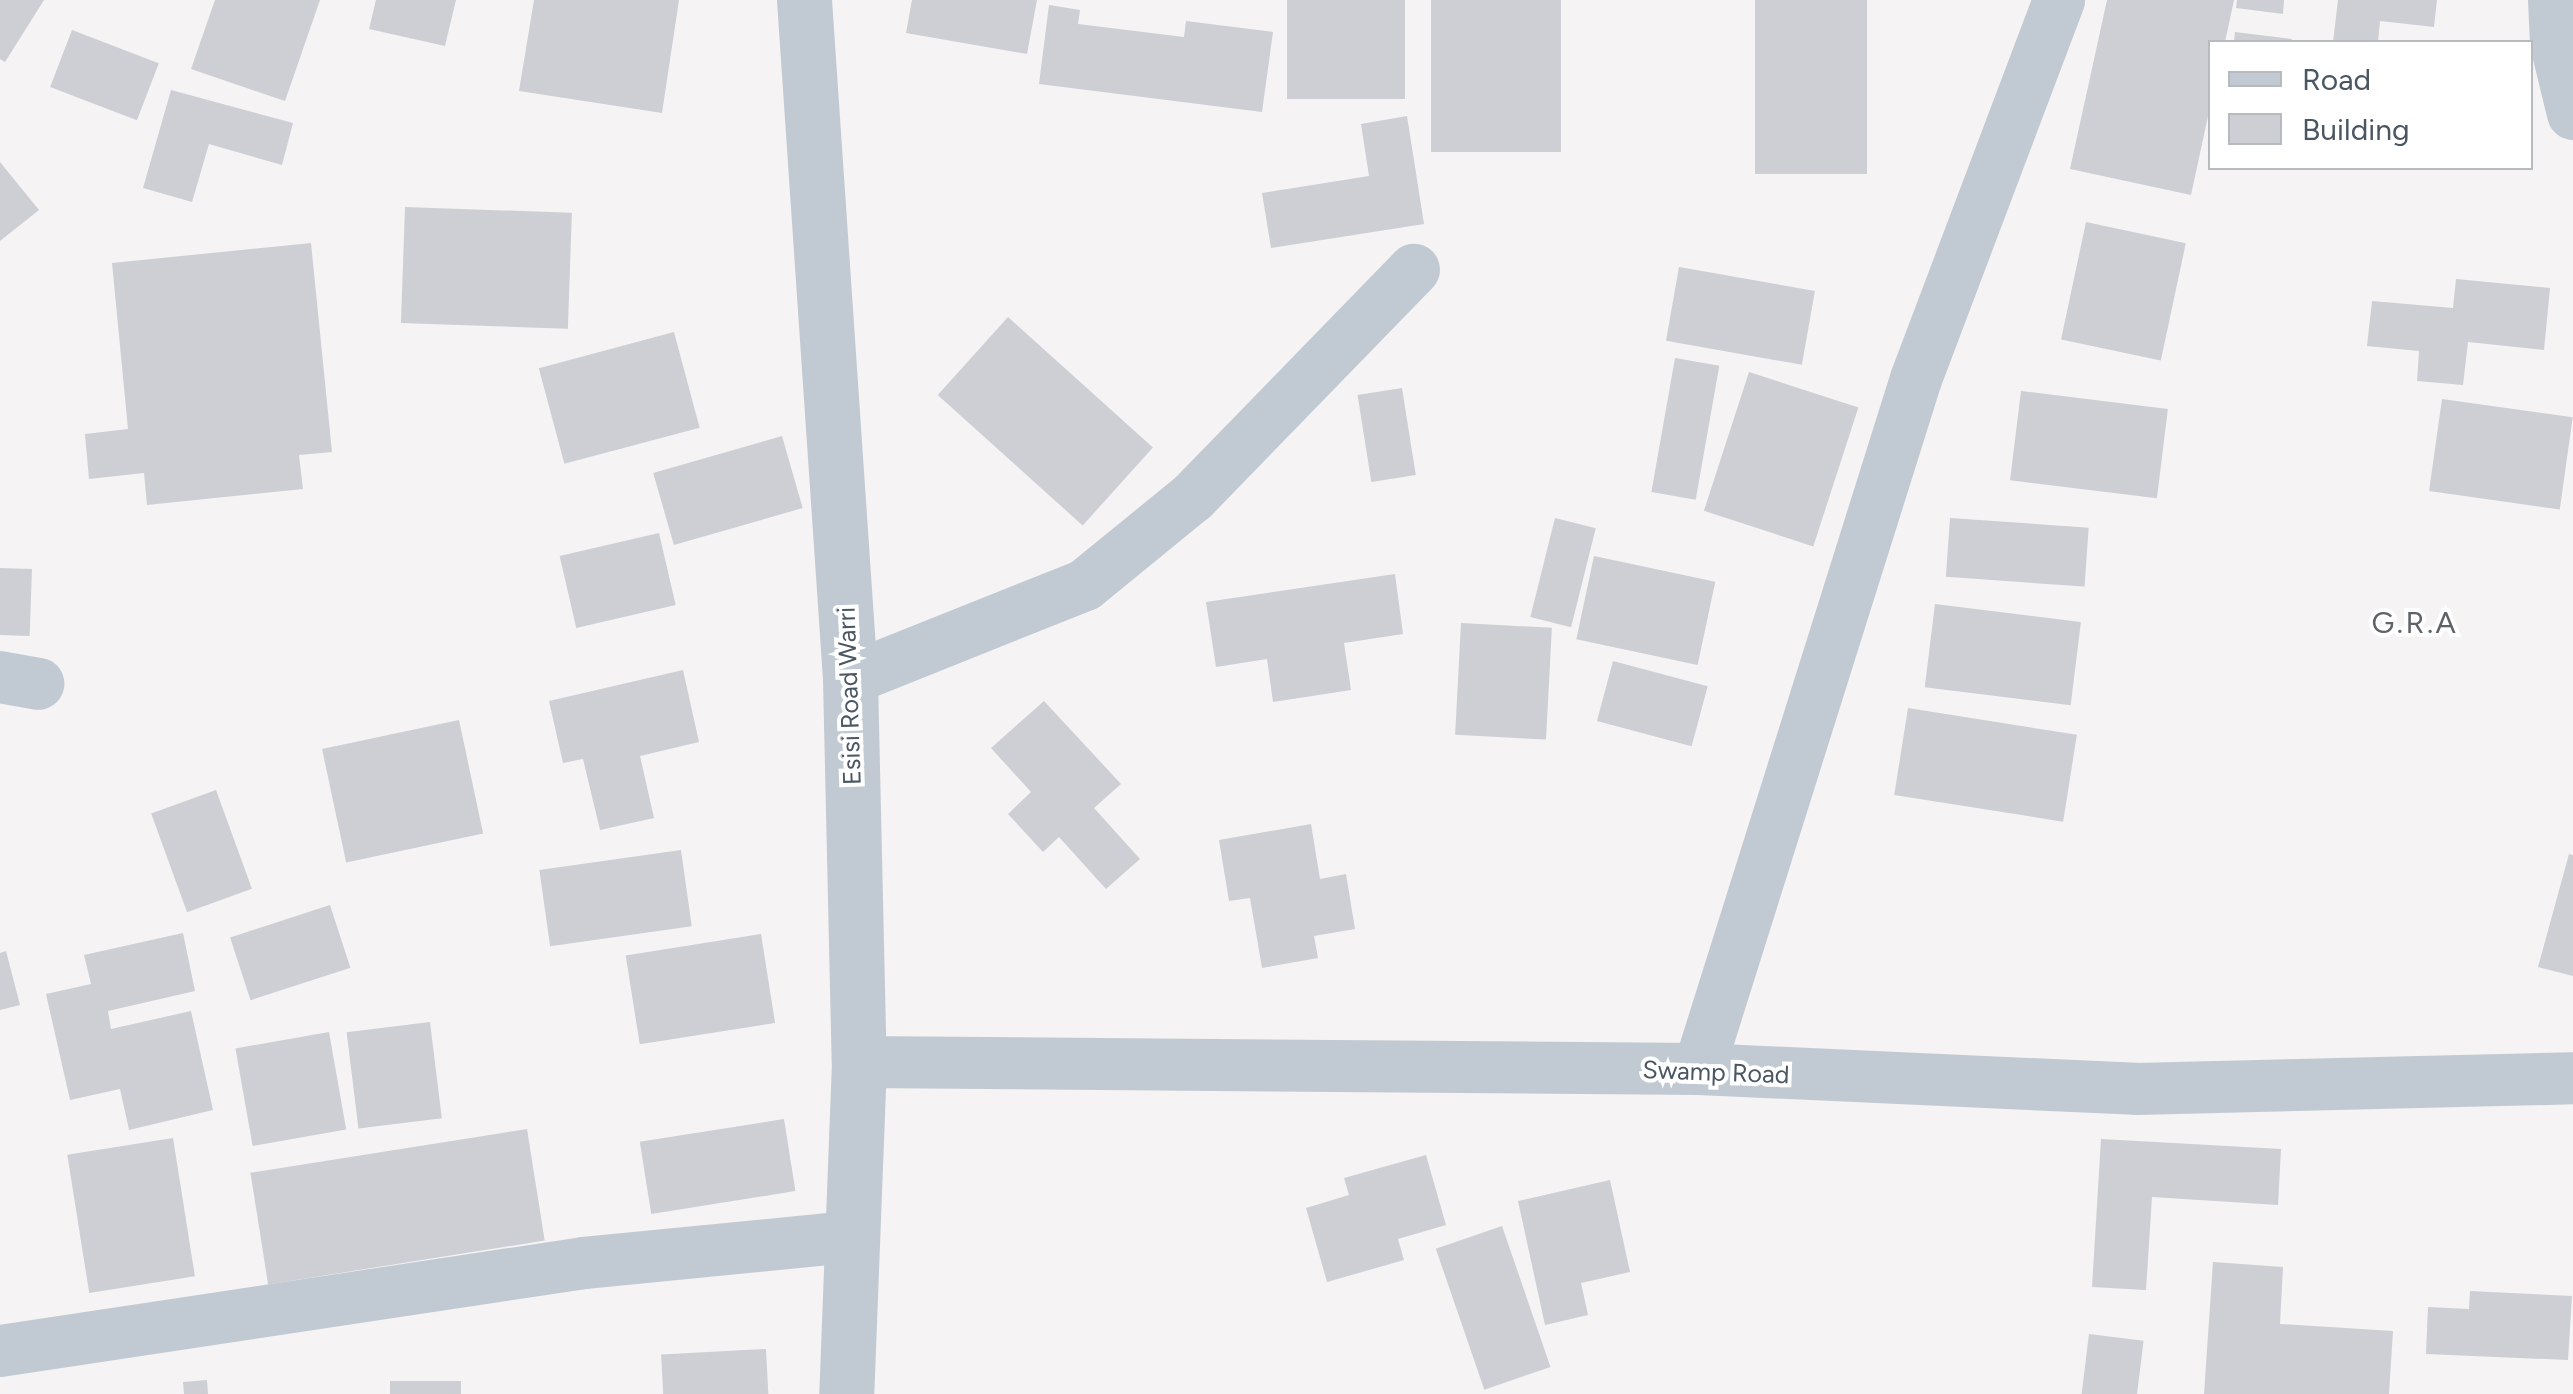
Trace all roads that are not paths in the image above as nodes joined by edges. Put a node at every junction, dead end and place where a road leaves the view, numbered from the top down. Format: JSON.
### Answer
{"nodes":[{"id":1,"x":804,"y":0,"type":"edge"},
{"id":2,"x":2059,"y":0,"type":"edge"},
{"id":3,"x":2554,"y":0,"type":"edge"},
{"id":4,"x":2573,"y":114,"type":"edge"},
{"id":5,"x":1414,"y":270,"type":"dead end"},
{"id":6,"x":850,"y":680,"type":"junction"},
{"id":7,"x":859,"y":1062,"type":"junction"},
{"id":8,"x":1699,"y":1070,"type":"junction"},
{"id":9,"x":2573,"y":1078,"type":"edge"},
{"id":10,"x":850,"y":1237,"type":"junction"},
{"id":11,"x":0,"y":1351,"type":"edge"},
{"id":12,"x":846,"y":1394,"type":"edge"}],
"edges":[{"from":1,"to":6,"type":"street","name":"Esisi Road Warri"},
{"from":2,"to":8,"type":"street"},
{"from":3,"to":4,"type":"street"},
{"from":5,"to":6,"type":"street"},
{"from":6,"to":7,"type":"street","name":"Esisi Road Warri"},
{"from":7,"to":8,"type":"street","name":"Swamp Road"},
{"from":7,"to":10,"type":"street","name":"Esisi Road Warri"},
{"from":8,"to":9,"type":"street","name":"Swamp Road"},
{"from":10,"to":11,"type":"street"},
{"from":10,"to":12,"type":"street","name":"Esisi Road Warri"}]}
